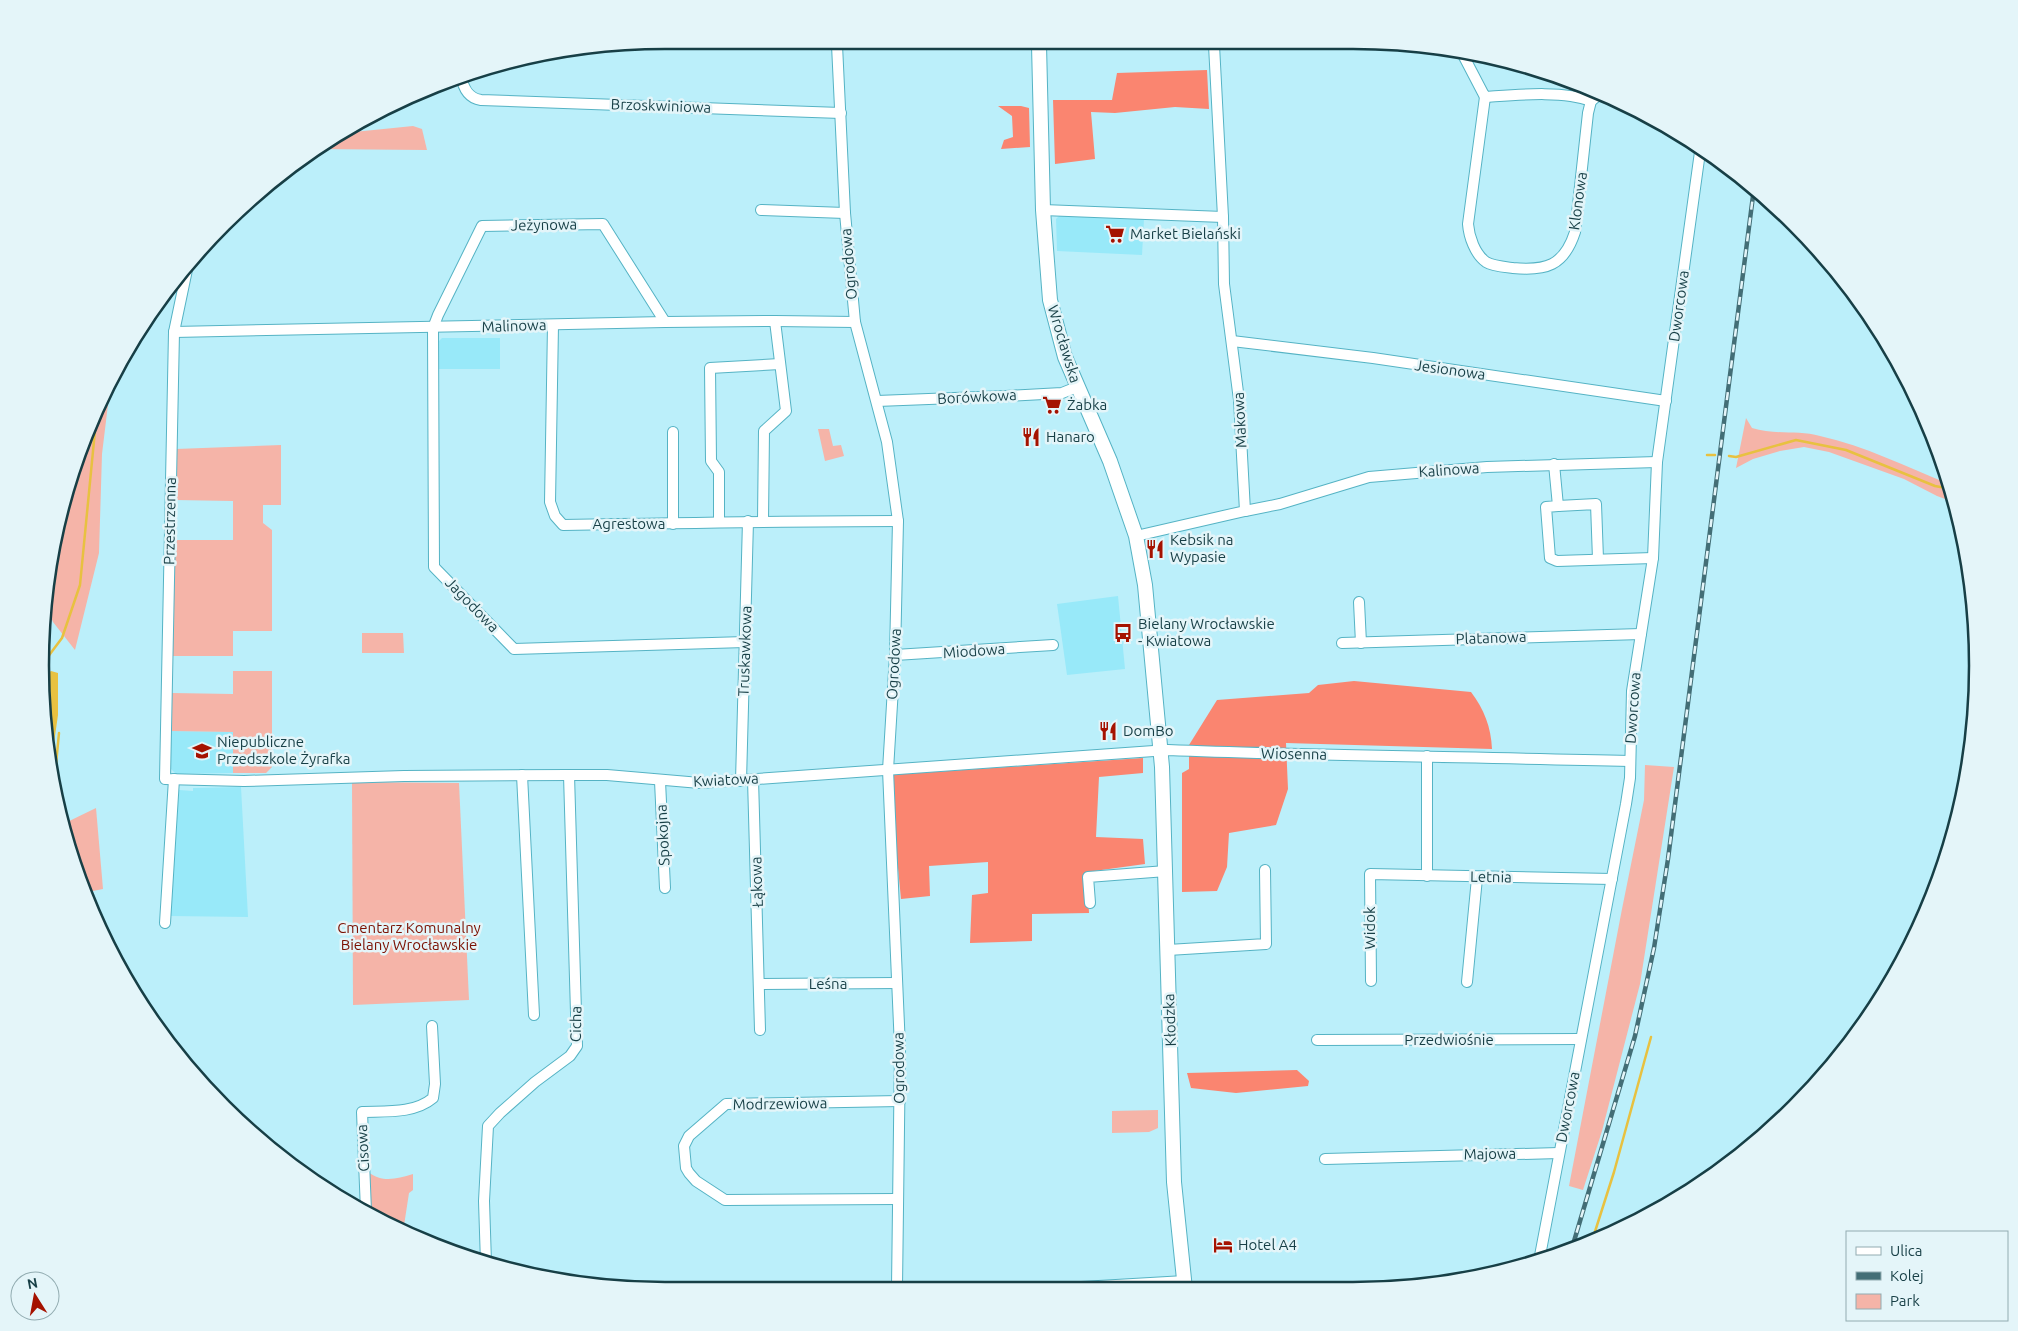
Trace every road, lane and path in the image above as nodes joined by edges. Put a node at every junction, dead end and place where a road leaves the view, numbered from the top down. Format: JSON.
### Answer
{"nodes":[{"id":1,"x":837,"y":49,"type":"edge"},
{"id":2,"x":1039,"y":49,"type":"edge"},
{"id":3,"x":1214,"y":49,"type":"edge"},
{"id":4,"x":1466,"y":60,"type":"edge"},
{"id":5,"x":462,"y":83,"type":"edge"},
{"id":6,"x":1485,"y":97,"type":"junction"},
{"id":7,"x":1594,"y":98,"type":"edge"},
{"id":8,"x":1591,"y":101,"type":"junction"},
{"id":9,"x":840,"y":112,"type":"junction"},
{"id":10,"x":1699,"y":156,"type":"edge"},
{"id":11,"x":761,"y":210,"type":"dead end"},
{"id":12,"x":1043,"y":210,"type":"junction"},
{"id":13,"x":845,"y":213,"type":"junction"},
{"id":14,"x":1223,"y":217,"type":"junction"},
{"id":15,"x":185,"y":279,"type":"edge"},
{"id":16,"x":775,"y":321,"type":"junction"},
{"id":17,"x":665,"y":322,"type":"junction"},
{"id":18,"x":855,"y":322,"type":"junction"},
{"id":19,"x":554,"y":325,"type":"junction"},
{"id":20,"x":433,"y":328,"type":"junction"},
{"id":21,"x":174,"y":332,"type":"junction"},
{"id":22,"x":1232,"y":341,"type":"junction"},
{"id":23,"x":780,"y":364,"type":"junction"},
{"id":24,"x":1077,"y":388,"type":"junction"},
{"id":25,"x":877,"y":401,"type":"junction"},
{"id":26,"x":1666,"y":401,"type":"junction"},
{"id":27,"x":673,"y":432,"type":"dead end"},
{"id":28,"x":1657,"y":462,"type":"junction"},
{"id":29,"x":1554,"y":464,"type":"junction"},
{"id":30,"x":1558,"y":506,"type":"junction"},
{"id":31,"x":1245,"y":512,"type":"junction"},
{"id":32,"x":762,"y":520,"type":"junction"},
{"id":33,"x":748,"y":521,"type":"junction"},
{"id":34,"x":898,"y":521,"type":"junction"},
{"id":35,"x":719,"y":522,"type":"junction"},
{"id":36,"x":673,"y":524,"type":"junction"},
{"id":37,"x":1136,"y":536,"type":"junction"},
{"id":38,"x":1653,"y":558,"type":"junction"},
{"id":39,"x":1598,"y":559,"type":"junction"},
{"id":40,"x":1359,"y":602,"type":"dead end"},
{"id":41,"x":1641,"y":634,"type":"junction"},
{"id":42,"x":745,"y":642,"type":"junction"},
{"id":43,"x":1361,"y":643,"type":"junction"},
{"id":44,"x":1342,"y":644,"type":"dead end"},
{"id":45,"x":1053,"y":646,"type":"dead end"},
{"id":46,"x":895,"y":655,"type":"junction"},
{"id":47,"x":1161,"y":750,"type":"junction"},
{"id":48,"x":1427,"y":756,"type":"junction"},
{"id":49,"x":1630,"y":761,"type":"junction"},
{"id":50,"x":888,"y":770,"type":"junction"},
{"id":51,"x":569,"y":775,"type":"junction"},
{"id":52,"x":522,"y":776,"type":"junction"},
{"id":53,"x":170,"y":779,"type":"junction"},
{"id":54,"x":753,"y":779,"type":"junction"},
{"id":55,"x":660,"y":781,"type":"junction"},
{"id":56,"x":741,"y":781,"type":"junction"},
{"id":57,"x":1264,"y":870,"type":"dead end"},
{"id":58,"x":1166,"y":872,"type":"junction"},
{"id":59,"x":1370,"y":874,"type":"joint"},
{"id":60,"x":1427,"y":876,"type":"junction"},
{"id":61,"x":1476,"y":878,"type":"junction"},
{"id":62,"x":1612,"y":879,"type":"junction"},
{"id":63,"x":665,"y":888,"type":"dead end"},
{"id":64,"x":1090,"y":902,"type":"dead end"},
{"id":65,"x":165,"y":923,"type":"dead end"},
{"id":66,"x":1168,"y":950,"type":"junction"},
{"id":67,"x":1371,"y":981,"type":"dead end"},
{"id":68,"x":1467,"y":982,"type":"dead end"},
{"id":69,"x":760,"y":984,"type":"junction"},
{"id":70,"x":897,"y":984,"type":"junction"},
{"id":71,"x":534,"y":1015,"type":"dead end"},
{"id":72,"x":432,"y":1026,"type":"dead end"},
{"id":73,"x":760,"y":1030,"type":"dead end"},
{"id":74,"x":1581,"y":1039,"type":"junction"},
{"id":75,"x":1317,"y":1040,"type":"dead end"},
{"id":76,"x":900,"y":1101,"type":"junction"},
{"id":77,"x":1559,"y":1154,"type":"junction"},
{"id":78,"x":1325,"y":1159,"type":"dead end"},
{"id":79,"x":897,"y":1199,"type":"junction"},
{"id":80,"x":366,"y":1205,"type":"edge"},
{"id":81,"x":1540,"y":1253,"type":"edge"},
{"id":82,"x":486,"y":1255,"type":"edge"},
{"id":83,"x":897,"y":1282,"type":"edge"},
{"id":84,"x":1185,"y":1282,"type":"edge"}],
"edges":[{"from":1,"to":9,"type":"street","name":"Ogrodowa"},
{"from":2,"to":12,"type":"main road","name":"Wrocławska"},
{"from":3,"to":14,"type":"street","name":"Makowa"},
{"from":4,"to":6,"type":"street"},
{"from":5,"to":9,"type":"street","name":"Brzoskwiniowa"},
{"from":6,"to":8,"type":"street"},
{"from":6,"to":8,"type":"street","name":"Klonowa"},
{"from":7,"to":8,"type":"street"},
{"from":9,"to":13,"type":"street","name":"Ogrodowa"},
{"from":10,"to":26,"type":"street","name":"Dworcowa"},
{"from":11,"to":13,"type":"street"},
{"from":12,"to":14,"type":"street"},
{"from":12,"to":24,"type":"main road","name":"Wrocławska"},
{"from":13,"to":18,"type":"street","name":"Ogrodowa"},
{"from":14,"to":22,"type":"street","name":"Makowa"},
{"from":15,"to":21,"type":"street","name":"Przestrzenna"},
{"from":16,"to":17,"type":"street","name":"Malinowa"},
{"from":16,"to":18,"type":"street","name":"Malinowa"},
{"from":16,"to":23,"type":"street"},
{"from":17,"to":19,"type":"street","name":"Malinowa"},
{"from":17,"to":20,"type":"street","name":"Jeżynowa"},
{"from":18,"to":25,"type":"street","name":"Ogrodowa"},
{"from":19,"to":20,"type":"street","name":"Malinowa"},
{"from":19,"to":36,"type":"street","name":"Agrestowa"},
{"from":20,"to":21,"type":"street","name":"Malinowa"},
{"from":20,"to":42,"type":"street","name":"Jagodowa"},
{"from":21,"to":53,"type":"street","name":"Przestrzenna"},
{"from":22,"to":26,"type":"street","name":"Jesionowa"},
{"from":22,"to":31,"type":"street","name":"Makowa"},
{"from":23,"to":32,"type":"street"},
{"from":23,"to":35,"type":"street"},
{"from":24,"to":25,"type":"street","name":"Borówkowa"},
{"from":24,"to":37,"type":"main road","name":"Wrocławska"},
{"from":25,"to":34,"type":"street","name":"Ogrodowa"},
{"from":26,"to":28,"type":"street","name":"Dworcowa"},
{"from":27,"to":36,"type":"street"},
{"from":28,"to":29,"type":"street","name":"Kalinowa"},
{"from":28,"to":38,"type":"street","name":"Dworcowa"},
{"from":29,"to":30,"type":"street"},
{"from":29,"to":31,"type":"street","name":"Kalinowa"},
{"from":30,"to":39,"type":"street"},
{"from":30,"to":39,"type":"street"},
{"from":31,"to":37,"type":"street"},
{"from":32,"to":33,"type":"street","name":"Agrestowa"},
{"from":32,"to":34,"type":"street","name":"Agrestowa"},
{"from":33,"to":35,"type":"street","name":"Agrestowa"},
{"from":33,"to":42,"type":"street","name":"Truskawkowa"},
{"from":34,"to":46,"type":"street","name":"Ogrodowa"},
{"from":35,"to":36,"type":"street","name":"Agrestowa"},
{"from":37,"to":47,"type":"main road","name":"Wrocławska"},
{"from":38,"to":39,"type":"street"},
{"from":38,"to":41,"type":"street","name":"Dworcowa"},
{"from":40,"to":43,"type":"street"},
{"from":41,"to":43,"type":"street","name":"Platanowa"},
{"from":41,"to":49,"type":"street","name":"Dworcowa"},
{"from":42,"to":56,"type":"street","name":"Truskawkowa"},
{"from":43,"to":44,"type":"street","name":"Platanowa"},
{"from":45,"to":46,"type":"street","name":"Miodowa"},
{"from":46,"to":50,"type":"street","name":"Ogrodowa"},
{"from":47,"to":48,"type":"street","name":"Wiosenna"},
{"from":47,"to":50,"type":"street","name":"Kwiatowa"},
{"from":47,"to":58,"type":"main road","name":"Kłodzka"},
{"from":48,"to":49,"type":"street","name":"Wiosenna"},
{"from":48,"to":60,"type":"street"},
{"from":49,"to":62,"type":"street","name":"Dworcowa"},
{"from":50,"to":54,"type":"street","name":"Kwiatowa"},
{"from":50,"to":70,"type":"street","name":"Ogrodowa"},
{"from":51,"to":52,"type":"street","name":"Kwiatowa"},
{"from":51,"to":55,"type":"street","name":"Kwiatowa"},
{"from":51,"to":82,"type":"street","name":"Cicha"},
{"from":52,"to":53,"type":"street","name":"Kwiatowa"},
{"from":52,"to":71,"type":"street"},
{"from":53,"to":65,"type":"street","name":"Przestrzenna"},
{"from":54,"to":56,"type":"street","name":"Kwiatowa"},
{"from":54,"to":69,"type":"street","name":"Łąkowa"},
{"from":55,"to":56,"type":"street","name":"Kwiatowa"},
{"from":55,"to":63,"type":"street","name":"Spokojna"},
{"from":57,"to":66,"type":"street"},
{"from":58,"to":64,"type":"street"},
{"from":58,"to":66,"type":"main road","name":"Kłodzka"},
{"from":59,"to":60,"type":"street","name":"Letnia"},
{"from":59,"to":67,"type":"street","name":"Widok"},
{"from":60,"to":61,"type":"street","name":"Letnia"},
{"from":61,"to":62,"type":"street","name":"Letnia"},
{"from":61,"to":68,"type":"street"},
{"from":62,"to":74,"type":"street","name":"Dworcowa"},
{"from":66,"to":84,"type":"main road","name":"Kłodzka"},
{"from":69,"to":70,"type":"street","name":"Leśna"},
{"from":69,"to":73,"type":"street","name":"Łąkowa"},
{"from":70,"to":76,"type":"street","name":"Ogrodowa"},
{"from":72,"to":80,"type":"street","name":"Cisowa"},
{"from":74,"to":75,"type":"street","name":"Przedwiośnie"},
{"from":74,"to":77,"type":"street","name":"Dworcowa"},
{"from":76,"to":79,"type":"street","name":"Ogrodowa"},
{"from":76,"to":79,"type":"street","name":"Modrzewiowa"},
{"from":77,"to":78,"type":"street","name":"Majowa"},
{"from":77,"to":81,"type":"street","name":"Dworcowa"},
{"from":79,"to":83,"type":"street","name":"Ogrodowa"}]}
